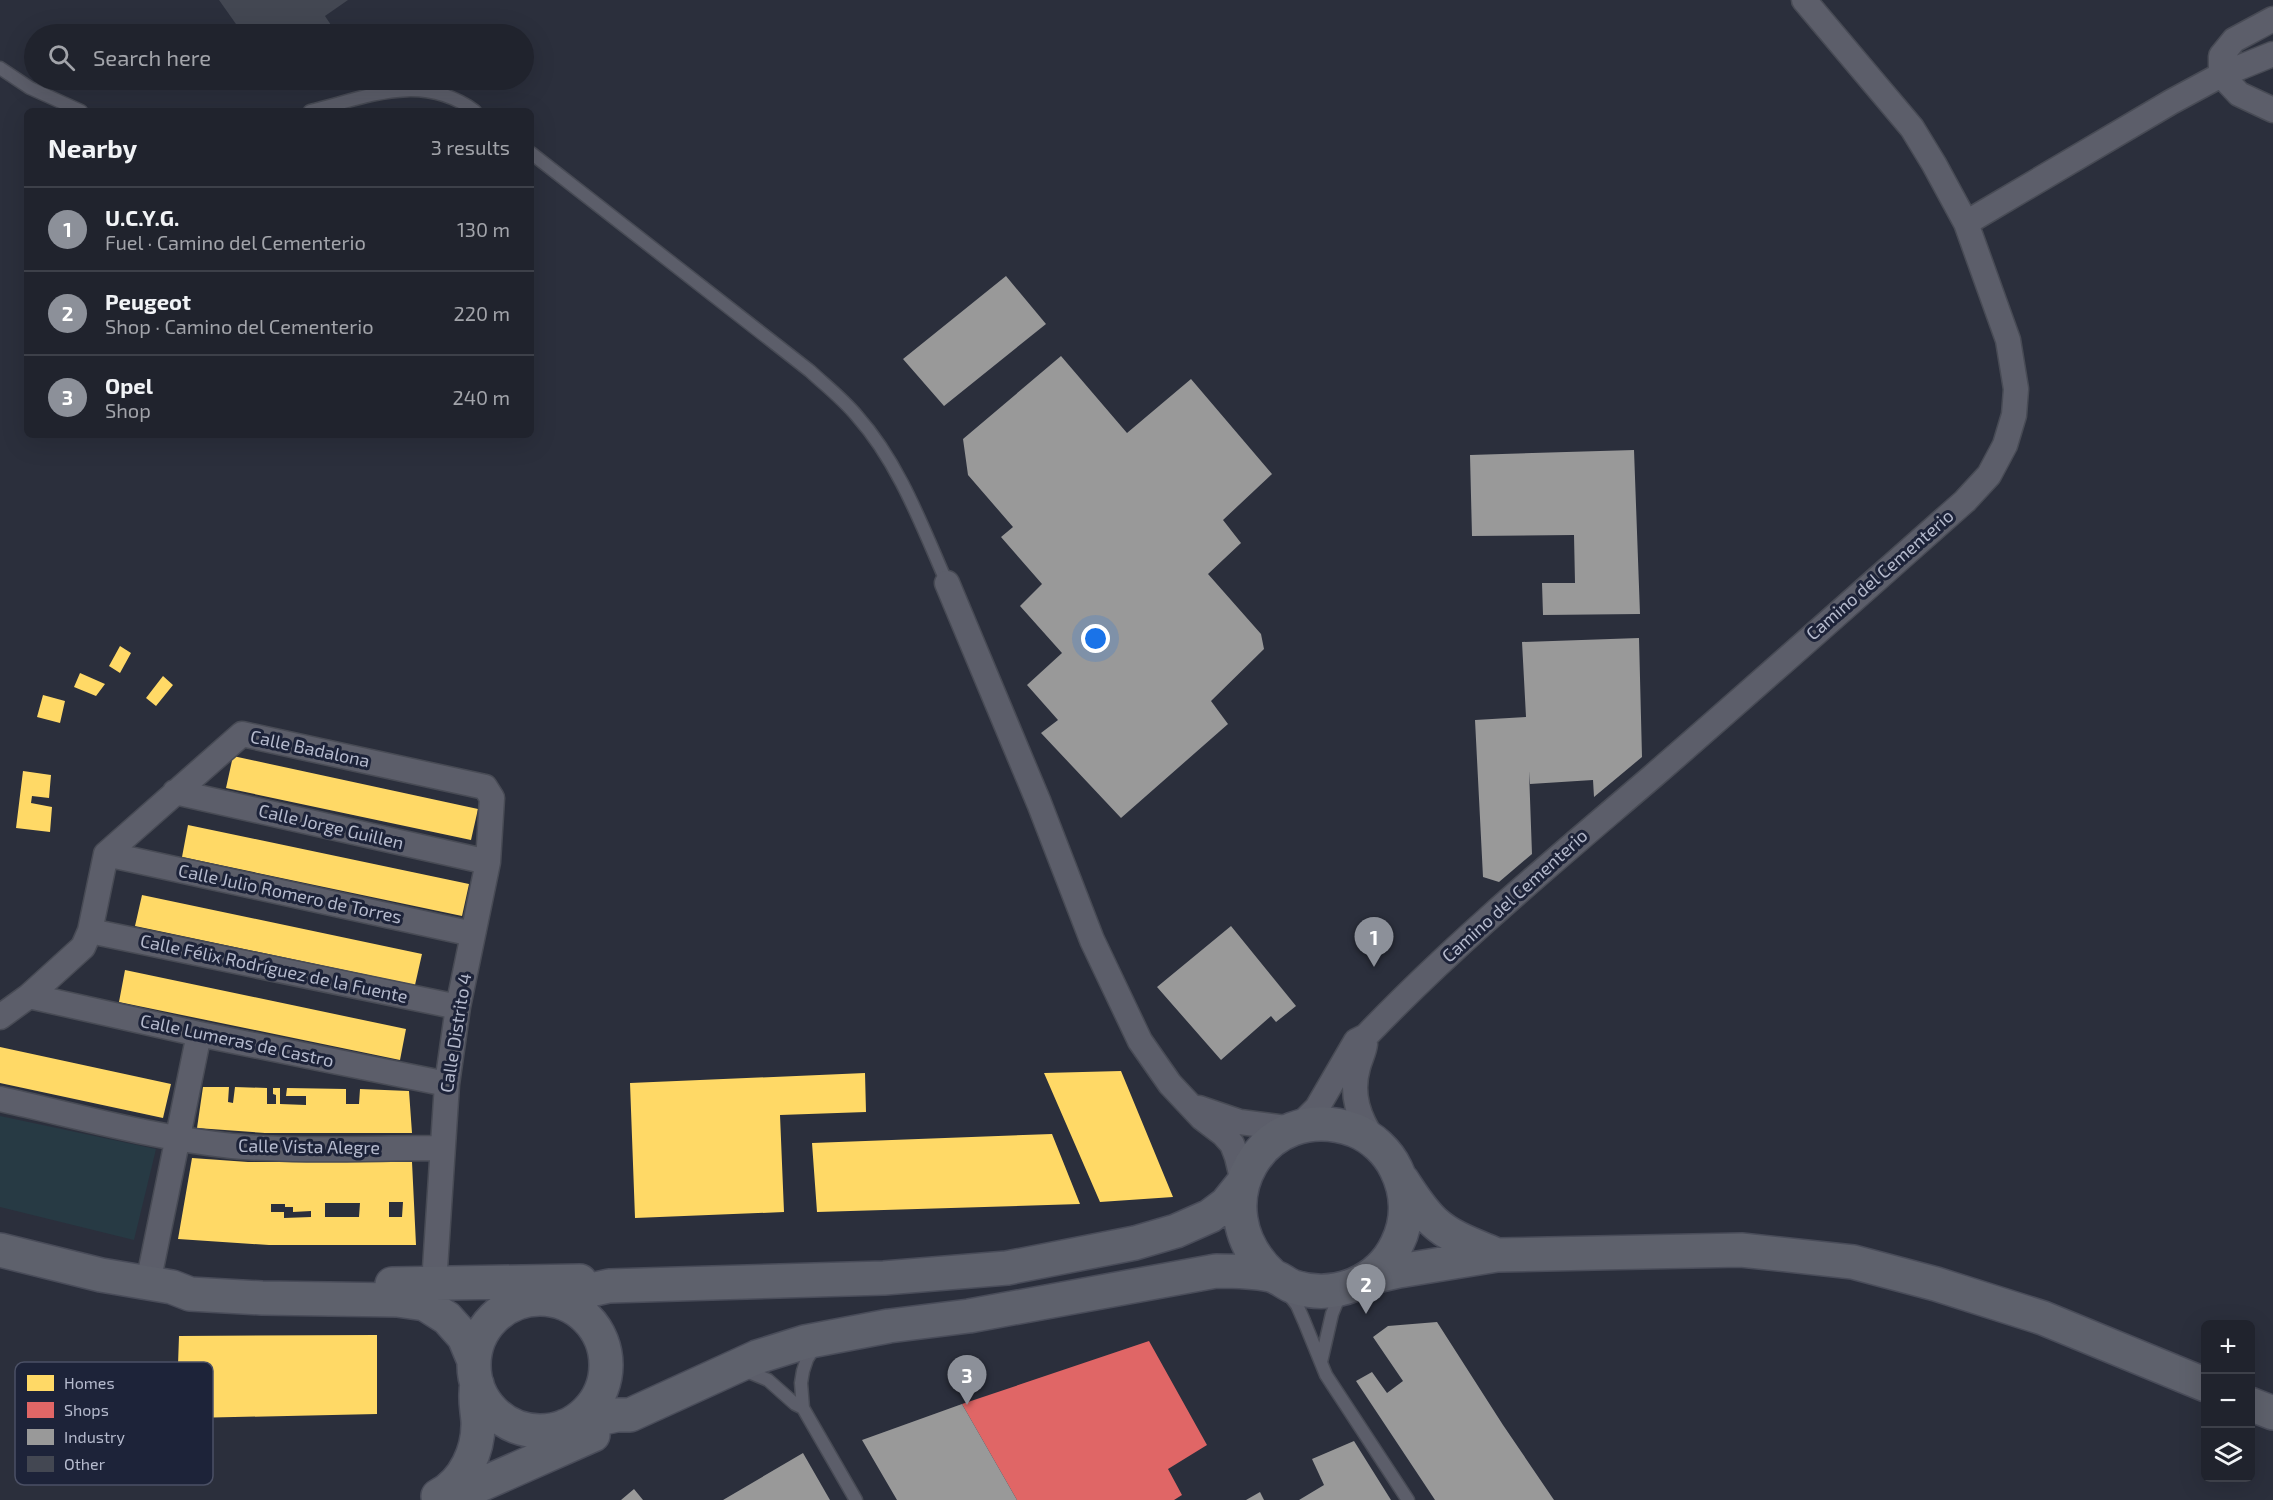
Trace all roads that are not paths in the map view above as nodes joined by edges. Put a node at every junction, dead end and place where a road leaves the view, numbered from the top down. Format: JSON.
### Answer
{"nodes":[{"id":1,"x":1804,"y":0,"type":"edge"},
{"id":2,"x":2273,"y":19,"type":"edge"},
{"id":3,"x":2273,"y":54,"type":"edge"},
{"id":4,"x":0,"y":68,"type":"edge"},
{"id":5,"x":2221,"y":75,"type":"junction"},
{"id":6,"x":24,"y":84,"type":"edge"},
{"id":7,"x":34,"y":90,"type":"edge"},
{"id":8,"x":409,"y":90,"type":"edge"},
{"id":9,"x":424,"y":90,"type":"edge"},
{"id":10,"x":74,"y":108,"type":"edge"},
{"id":11,"x":322,"y":108,"type":"edge"},
{"id":12,"x":470,"y":108,"type":"edge"},
{"id":13,"x":2273,"y":110,"type":"edge"},
{"id":14,"x":534,"y":155,"type":"edge"},
{"id":15,"x":1966,"y":223,"type":"junction"},
{"id":16,"x":947,"y":583,"type":"joint"},
{"id":17,"x":485,"y":787,"type":"joint"},
{"id":18,"x":175,"y":792,"type":"junction"},
{"id":19,"x":106,"y":854,"type":"junction"},
{"id":20,"x":488,"y":862,"type":"junction"},
{"id":21,"x":90,"y":931,"type":"junction"},
{"id":22,"x":473,"y":934,"type":"junction"},
{"id":23,"x":28,"y":996,"type":"junction"},
{"id":24,"x":458,"y":1007,"type":"junction"},
{"id":25,"x":0,"y":1017,"type":"edge"},
{"id":26,"x":199,"y":1034,"type":"junction"},
{"id":27,"x":1366,"y":1036,"type":"junction"},
{"id":28,"x":447,"y":1083,"type":"junction"},
{"id":29,"x":0,"y":1099,"type":"edge"},
{"id":30,"x":1194,"y":1107,"type":"junction"},
{"id":31,"x":1295,"y":1129,"type":"junction"},
{"id":32,"x":178,"y":1139,"type":"junction"},
{"id":33,"x":1374,"y":1141,"type":"junction"},
{"id":34,"x":441,"y":1148,"type":"junction"},
{"id":35,"x":1400,"y":1178,"type":"junction"},
{"id":36,"x":1243,"y":1183,"type":"junction"},
{"id":37,"x":0,"y":1250,"type":"edge"},
{"id":38,"x":1497,"y":1255,"type":"junction"},
{"id":39,"x":1274,"y":1276,"type":"junction"},
{"id":40,"x":434,"y":1284,"type":"junction"},
{"id":41,"x":1355,"y":1284,"type":"junction"},
{"id":42,"x":160,"y":1285,"type":"junction"},
{"id":43,"x":609,"y":1286,"type":"junction"},
{"id":44,"x":537,"y":1300,"type":"junction"},
{"id":45,"x":820,"y":1338,"type":"junction"},
{"id":46,"x":1321,"y":1362,"type":"junction"},
{"id":47,"x":730,"y":1368,"type":"junction"},
{"id":48,"x":475,"y":1372,"type":"junction"},
{"id":49,"x":2201,"y":1383,"type":"edge"},
{"id":50,"x":2255,"y":1406,"type":"edge"},
{"id":51,"x":802,"y":1408,"type":"junction"},
{"id":52,"x":2273,"y":1413,"type":"edge"},
{"id":53,"x":630,"y":1415,"type":"junction"},
{"id":54,"x":565,"y":1426,"type":"junction"},
{"id":55,"x":429,"y":1500,"type":"edge"},
{"id":56,"x":446,"y":1500,"type":"edge"},
{"id":57,"x":856,"y":1500,"type":"edge"},
{"id":58,"x":1408,"y":1500,"type":"edge"}],
"edges":[{"from":1,"to":15,"type":"street","name":"Camino del Cementerio"},
{"from":2,"to":5,"type":"street"},
{"from":3,"to":5,"type":"street"},
{"from":4,"to":6,"type":"lane"},
{"from":5,"to":13,"type":"street"},
{"from":5,"to":15,"type":"street"},
{"from":7,"to":10,"type":"lane"},
{"from":8,"to":11,"type":"lane"},
{"from":9,"to":12,"type":"lane"},
{"from":14,"to":16,"type":"lane"},
{"from":15,"to":27,"type":"street","name":"Camino del Cementerio"},
{"from":16,"to":30,"type":"street"},
{"from":17,"to":18,"type":"street","name":"Calle Badalona"},
{"from":17,"to":20,"type":"street","name":"Calle Distrito 4"},
{"from":18,"to":19,"type":"street","name":"Calle Badalona"},
{"from":18,"to":20,"type":"street","name":"Calle Jorge Guillen"},
{"from":19,"to":21,"type":"street"},
{"from":19,"to":22,"type":"street","name":"Calle Julio Romero de Torres"},
{"from":20,"to":22,"type":"street","name":"Calle Distrito 4"},
{"from":21,"to":23,"type":"street"},
{"from":21,"to":24,"type":"street","name":"Calle Félix Rodríguez de la Fuente"},
{"from":22,"to":24,"type":"street","name":"Calle Distrito 4"},
{"from":23,"to":25,"type":"street"},
{"from":23,"to":26,"type":"street","name":"Calle Lumeras de Castro"},
{"from":24,"to":28,"type":"street","name":"Calle Distrito 4"},
{"from":26,"to":28,"type":"street","name":"Calle Lumeras de Castro"},
{"from":26,"to":32,"type":"street"},
{"from":27,"to":31,"type":"street","name":"Camino del Cementerio"},
{"from":27,"to":33,"type":"street"},
{"from":28,"to":34,"type":"street","name":"Calle Distrito 4"},
{"from":29,"to":32,"type":"street","name":"Calle Vista Alegre"},
{"from":30,"to":31,"type":"street"},
{"from":30,"to":36,"type":"street"},
{"from":31,"to":33,"type":"main road"},
{"from":31,"to":36,"type":"main road"},
{"from":32,"to":34,"type":"street","name":"Calle Vista Alegre"},
{"from":32,"to":42,"type":"street"},
{"from":33,"to":35,"type":"main road"},
{"from":34,"to":40,"type":"street","name":"Calle Distrito 4"},
{"from":35,"to":38,"type":"main road"},
{"from":35,"to":41,"type":"main road"},
{"from":36,"to":39,"type":"main road"},
{"from":36,"to":43,"type":"main road"},
{"from":37,"to":42,"type":"main road"},
{"from":38,"to":41,"type":"main road"},
{"from":38,"to":49,"type":"main road"},
{"from":39,"to":41,"type":"main road"},
{"from":39,"to":45,"type":"main road"},
{"from":39,"to":46,"type":"lane"},
{"from":40,"to":42,"type":"main road"},
{"from":40,"to":43,"type":"main road"},
{"from":40,"to":44,"type":"main road"},
{"from":41,"to":46,"type":"lane"},
{"from":42,"to":48,"type":"main road"},
{"from":43,"to":44,"type":"main road"},
{"from":44,"to":48,"type":"main road"},
{"from":44,"to":54,"type":"main road"},
{"from":45,"to":47,"type":"main road"},
{"from":45,"to":51,"type":"lane"},
{"from":46,"to":58,"type":"lane"},
{"from":47,"to":51,"type":"lane"},
{"from":47,"to":53,"type":"main road"},
{"from":48,"to":54,"type":"main road"},
{"from":48,"to":55,"type":"main road"},
{"from":50,"to":52,"type":"main road"},
{"from":51,"to":57,"type":"lane"},
{"from":53,"to":54,"type":"main road"},
{"from":53,"to":56,"type":"main road"}]}
